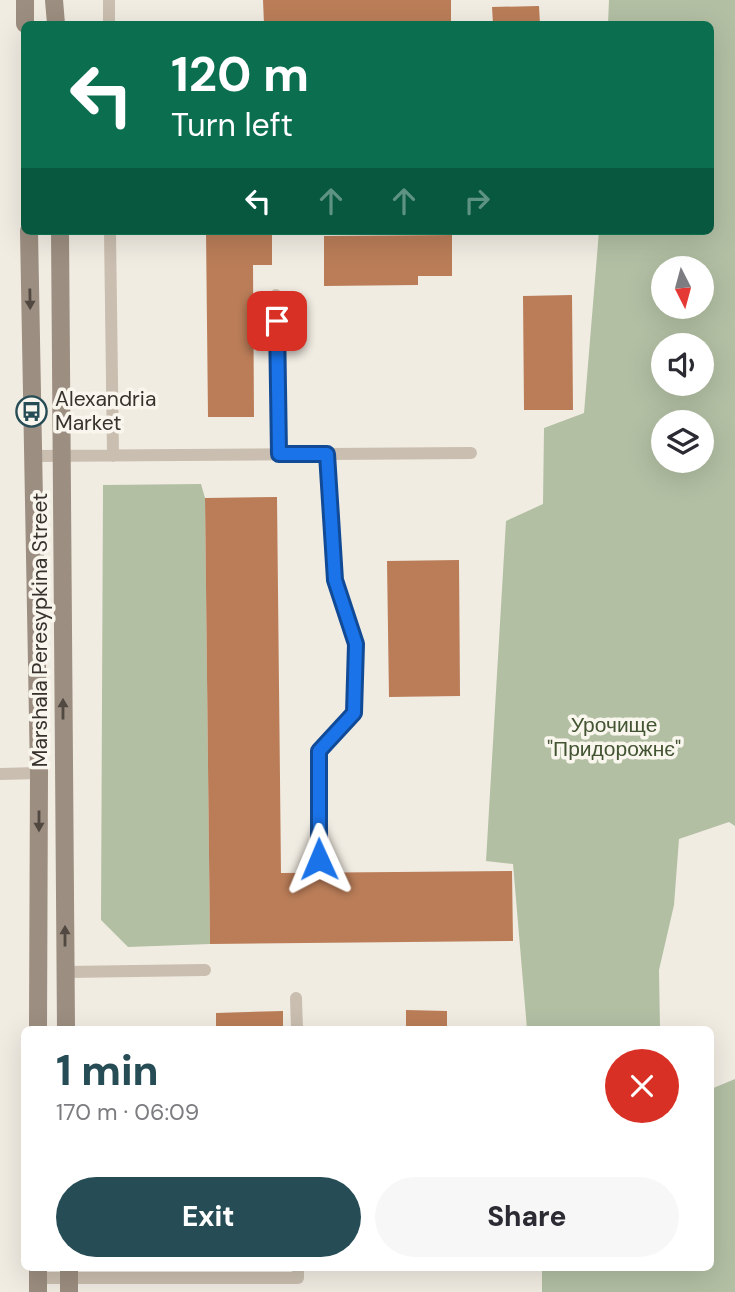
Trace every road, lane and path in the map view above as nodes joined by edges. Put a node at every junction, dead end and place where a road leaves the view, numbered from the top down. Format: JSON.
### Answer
{"nodes":[{"id":1,"x":25,"y":0,"type":"edge"},
{"id":2,"x":54,"y":0,"type":"edge"},
{"id":3,"x":108,"y":0,"type":"edge"},
{"id":4,"x":25,"y":21,"type":"edge"},
{"id":5,"x":55,"y":21,"type":"edge"},
{"id":6,"x":109,"y":21,"type":"edge"},
{"id":7,"x":29,"y":235,"type":"edge"},
{"id":8,"x":60,"y":235,"type":"edge"},
{"id":9,"x":110,"y":235,"type":"edge"},
{"id":10,"x":276,"y":295,"type":"dead end"},
{"id":11,"x":471,"y":453,"type":"dead end"},
{"id":12,"x":279,"y":454,"type":"junction"},
{"id":13,"x":327,"y":454,"type":"junction"},
{"id":14,"x":33,"y":456,"type":"junction"},
{"id":15,"x":61,"y":456,"type":"junction"},
{"id":16,"x":113,"y":456,"type":"junction"},
{"id":17,"x":39,"y":773,"type":"junction"},
{"id":18,"x":0,"y":774,"type":"edge"},
{"id":19,"x":319,"y":859,"type":"dead end"},
{"id":20,"x":205,"y":970,"type":"dead end"},
{"id":21,"x":65,"y":972,"type":"junction"},
{"id":22,"x":296,"y":998,"type":"dead end"},
{"id":23,"x":38,"y":1026,"type":"edge"},
{"id":24,"x":66,"y":1026,"type":"edge"},
{"id":25,"x":297,"y":1026,"type":"edge"},
{"id":26,"x":298,"y":1271,"type":"edge"},
{"id":27,"x":38,"y":1279,"type":"edge"},
{"id":28,"x":69,"y":1279,"type":"edge"}],
"edges":[{"from":1,"to":4,"type":"main road"},
{"from":2,"to":5,"type":"main road"},
{"from":3,"to":6,"type":"lane"},
{"from":7,"to":14,"type":"main road","name":"Marshala Peresypkina Street","one_way":true},
{"from":8,"to":15,"type":"main road","name":"Marshala Peresypkina Street"},
{"from":9,"to":16,"type":"lane"},
{"from":10,"to":12,"type":"lane"},
{"from":11,"to":13,"type":"lane"},
{"from":12,"to":13,"type":"lane"},
{"from":12,"to":16,"type":"lane"},
{"from":13,"to":19,"type":"lane"},
{"from":14,"to":15,"type":"lane"},
{"from":14,"to":17,"type":"main road","name":"Marshala Peresypkina Street"},
{"from":15,"to":16,"type":"lane"},
{"from":21,"to":15,"type":"main road","name":"Marshala Peresypkina Street","one_way":true},
{"from":17,"to":18,"type":"lane"},
{"from":17,"to":23,"type":"main road","name":"Marshala Peresypkina Street","one_way":true},
{"from":20,"to":21,"type":"lane"},
{"from":21,"to":24,"type":"main road","name":"Marshala Peresypkina Street"},
{"from":22,"to":25,"type":"lane"},
{"from":26,"to":28,"type":"lane"},
{"from":27,"to":28,"type":"lane"}]}
